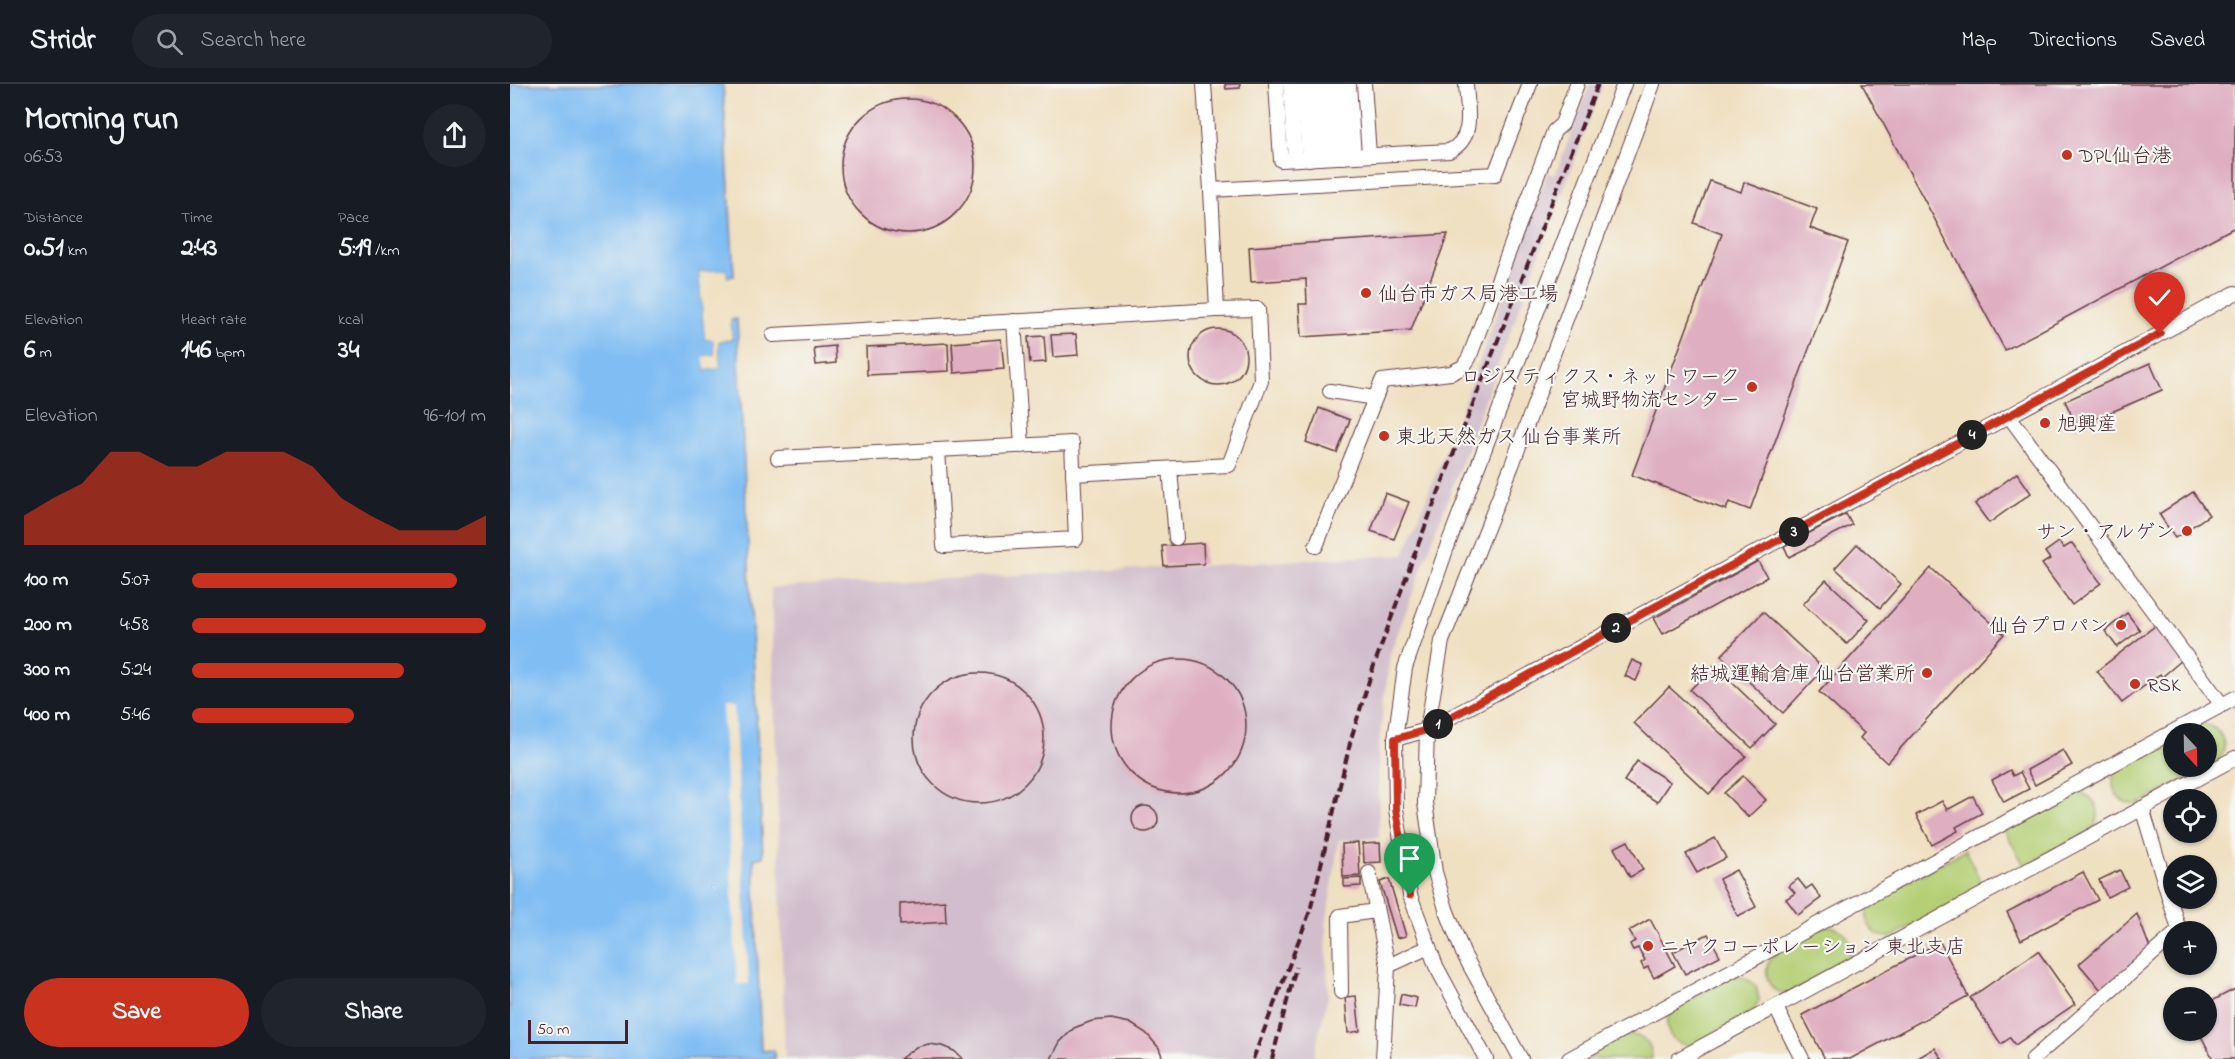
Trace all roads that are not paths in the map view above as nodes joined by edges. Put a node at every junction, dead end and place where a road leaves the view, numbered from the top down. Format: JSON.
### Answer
{"nodes":[{"id":1,"x":1204,"y":84,"type":"edge"},
{"id":2,"x":1276,"y":84,"type":"edge"},
{"id":3,"x":1290,"y":84,"type":"edge"},
{"id":4,"x":1303,"y":84,"type":"edge"},
{"id":5,"x":1315,"y":84,"type":"edge"},
{"id":6,"x":1327,"y":84,"type":"edge"},
{"id":7,"x":1338,"y":84,"type":"edge"},
{"id":8,"x":1349,"y":84,"type":"edge"},
{"id":9,"x":1364,"y":84,"type":"edge"},
{"id":10,"x":1466,"y":84,"type":"edge"},
{"id":11,"x":1530,"y":84,"type":"edge"},
{"id":12,"x":1577,"y":84,"type":"edge"},
{"id":13,"x":1624,"y":84,"type":"edge"},
{"id":14,"x":1653,"y":84,"type":"edge"},
{"id":15,"x":1369,"y":155,"type":"junction"},
{"id":16,"x":1325,"y":158,"type":"junction"},
{"id":17,"x":1211,"y":190,"type":"junction"},
{"id":18,"x":2235,"y":293,"type":"edge"},
{"id":19,"x":1217,"y":309,"type":"junction"},
{"id":20,"x":1014,"y":321,"type":"junction"},
{"id":21,"x":773,"y":335,"type":"dead end"},
{"id":22,"x":1329,"y":391,"type":"dead end"},
{"id":23,"x":1376,"y":398,"type":"junction"},
{"id":24,"x":2009,"y":416,"type":"junction"},
{"id":25,"x":1022,"y":446,"type":"junction"},
{"id":26,"x":938,"y":450,"type":"junction"},
{"id":27,"x":778,"y":458,"type":"dead end"},
{"id":28,"x":1170,"y":469,"type":"junction"},
{"id":29,"x":1073,"y":474,"type":"junction"},
{"id":30,"x":1176,"y":538,"type":"dead end"},
{"id":31,"x":1316,"y":546,"type":"dead end"},
{"id":32,"x":2235,"y":698,"type":"edge"},
{"id":33,"x":2222,"y":705,"type":"junction"},
{"id":34,"x":1427,"y":730,"type":"junction"},
{"id":35,"x":1395,"y":739,"type":"junction"},
{"id":36,"x":2235,"y":758,"type":"edge"},
{"id":37,"x":2142,"y":808,"type":"junction"},
{"id":38,"x":1369,"y":873,"type":"dead end"},
{"id":39,"x":1376,"y":911,"type":"junction"},
{"id":40,"x":2176,"y":921,"type":"edge"},
{"id":41,"x":2163,"y":945,"type":"edge"},
{"id":42,"x":1429,"y":947,"type":"junction"},
{"id":43,"x":1388,"y":966,"type":"junction"},
{"id":44,"x":1341,"y":992,"type":"dead end"},
{"id":45,"x":1776,"y":1008,"type":"junction"},
{"id":46,"x":1383,"y":1059,"type":"edge"},
{"id":47,"x":1486,"y":1059,"type":"edge"},
{"id":48,"x":1521,"y":1059,"type":"edge"},
{"id":49,"x":1569,"y":1059,"type":"edge"},
{"id":50,"x":1679,"y":1059,"type":"edge"},
{"id":51,"x":1802,"y":1059,"type":"edge"},
{"id":52,"x":2033,"y":1059,"type":"edge"}],
"edges":[{"from":1,"to":17,"type":"street"},
{"from":2,"to":16,"type":"street"},
{"from":3,"to":16,"type":"street"},
{"from":4,"to":16,"type":"street"},
{"from":5,"to":16,"type":"street"},
{"from":6,"to":16,"type":"street"},
{"from":7,"to":16,"type":"street"},
{"from":8,"to":16,"type":"street"},
{"from":9,"to":15,"type":"street"},
{"from":10,"to":15,"type":"street"},
{"from":11,"to":17,"type":"street"},
{"from":12,"to":23,"type":"street"},
{"from":13,"to":35,"type":"street"},
{"from":14,"to":34,"type":"street"},
{"from":15,"to":16,"type":"street"},
{"from":17,"to":19,"type":"street"},
{"from":18,"to":24,"type":"street"},
{"from":19,"to":20,"type":"street"},
{"from":19,"to":28,"type":"street"},
{"from":20,"to":21,"type":"street"},
{"from":20,"to":25,"type":"street"},
{"from":22,"to":23,"type":"street"},
{"from":23,"to":31,"type":"street"},
{"from":24,"to":33,"type":"street"},
{"from":24,"to":34,"type":"street"},
{"from":25,"to":26,"type":"street"},
{"from":25,"to":29,"type":"street"},
{"from":26,"to":27,"type":"street"},
{"from":26,"to":29,"type":"street"},
{"from":28,"to":29,"type":"street"},
{"from":28,"to":30,"type":"street"},
{"from":32,"to":33,"type":"street"},
{"from":33,"to":49,"type":"street"},
{"from":34,"to":35,"type":"street"},
{"from":34,"to":48,"type":"street"},
{"from":35,"to":42,"type":"street"},
{"from":36,"to":37,"type":"street"},
{"from":37,"to":40,"type":"street"},
{"from":37,"to":45,"type":"street"},
{"from":38,"to":39,"type":"street"},
{"from":39,"to":43,"type":"street"},
{"from":39,"to":44,"type":"street"},
{"from":41,"to":52,"type":"street"},
{"from":42,"to":43,"type":"street"},
{"from":42,"to":47,"type":"street"},
{"from":43,"to":46,"type":"street"},
{"from":45,"to":50,"type":"street"},
{"from":45,"to":51,"type":"street"}]}
